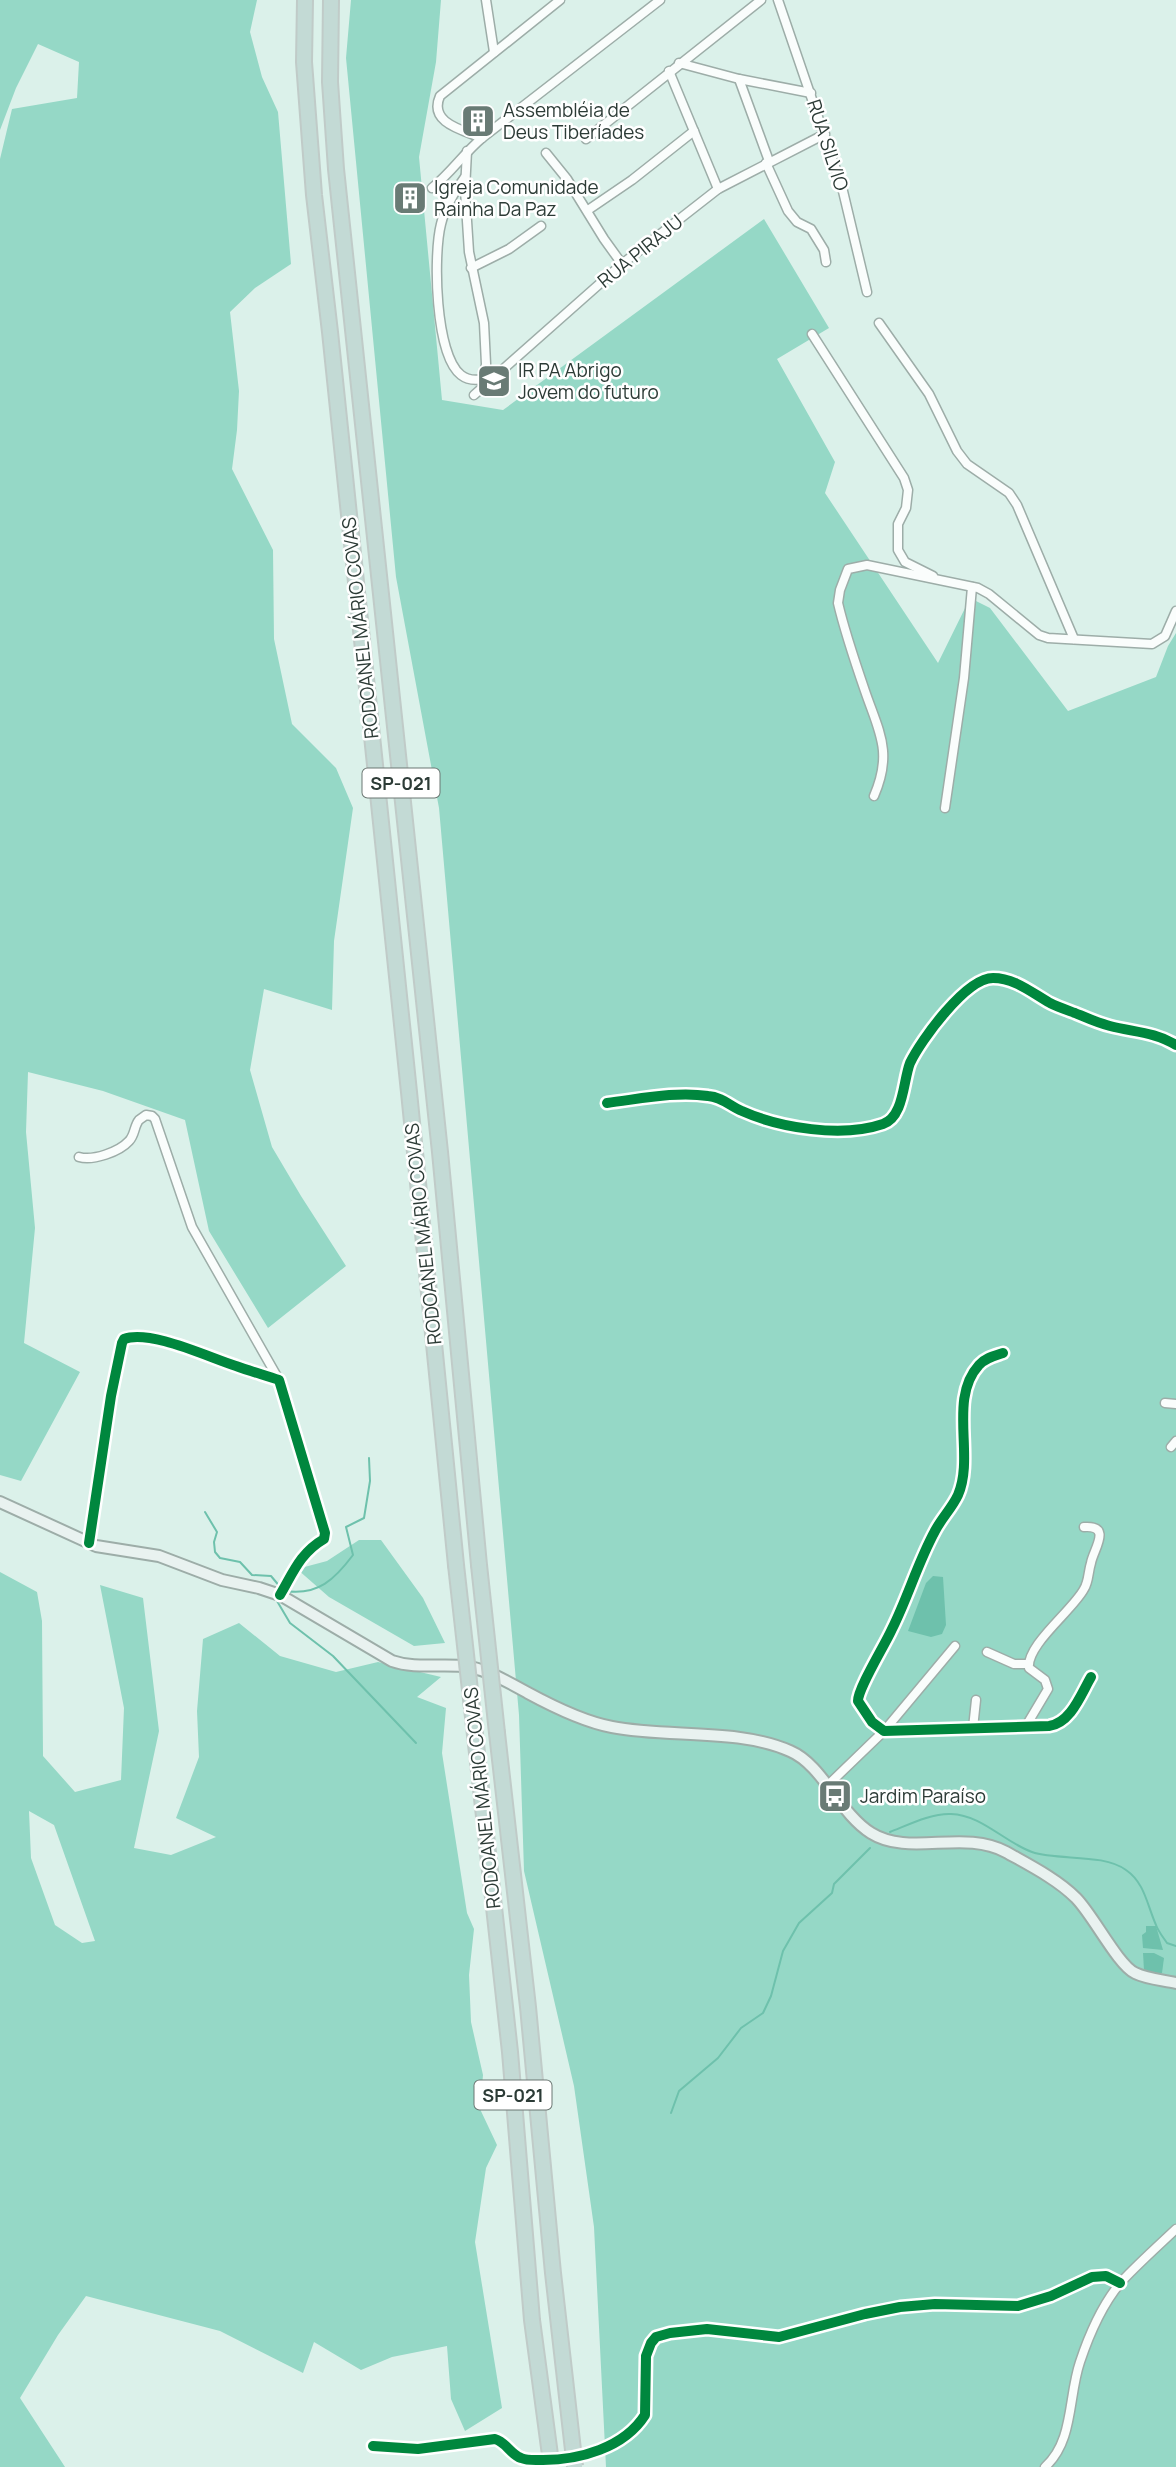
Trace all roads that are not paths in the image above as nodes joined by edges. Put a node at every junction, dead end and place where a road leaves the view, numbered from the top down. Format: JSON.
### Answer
{"nodes":[{"id":1,"x":305,"y":0,"type":"edge"},
{"id":2,"x":331,"y":0,"type":"edge"},
{"id":3,"x":486,"y":0,"type":"edge"},
{"id":4,"x":560,"y":0,"type":"edge"},
{"id":5,"x":660,"y":0,"type":"edge"},
{"id":6,"x":761,"y":0,"type":"edge"},
{"id":7,"x":778,"y":0,"type":"edge"},
{"id":8,"x":494,"y":52,"type":"junction"},
{"id":9,"x":679,"y":63,"type":"junction"},
{"id":10,"x":669,"y":71,"type":"junction"},
{"id":11,"x":738,"y":79,"type":"junction"},
{"id":12,"x":811,"y":93,"type":"junction"},
{"id":13,"x":694,"y":131,"type":"junction"},
{"id":14,"x":825,"y":134,"type":"junction"},
{"id":15,"x":482,"y":138,"type":"junction"},
{"id":16,"x":586,"y":139,"type":"dead end"},
{"id":17,"x":467,"y":151,"type":"junction"},
{"id":18,"x":546,"y":153,"type":"dead end"},
{"id":19,"x":768,"y":162,"type":"junction"},
{"id":20,"x":465,"y":177,"type":"junction"},
{"id":21,"x":432,"y":188,"type":"dead end"},
{"id":22,"x":718,"y":189,"type":"junction"},
{"id":23,"x":588,"y":211,"type":"junction"},
{"id":24,"x":541,"y":226,"type":"dead end"},
{"id":25,"x":826,"y":262,"type":"dead end"},
{"id":26,"x":622,"y":264,"type":"junction"},
{"id":27,"x":471,"y":268,"type":"junction"},
{"id":28,"x":867,"y":292,"type":"dead end"},
{"id":29,"x":879,"y":323,"type":"dead end"},
{"id":30,"x":812,"y":334,"type":"dead end"},
{"id":31,"x":495,"y":376,"type":"junction"},
{"id":32,"x":484,"y":379,"type":"junction"},
{"id":33,"x":474,"y":395,"type":"dead end"},
{"id":34,"x":937,"y":579,"type":"junction"},
{"id":35,"x":972,"y":587,"type":"junction"},
{"id":36,"x":1176,"y":611,"type":"edge"},
{"id":37,"x":1074,"y":639,"type":"junction"},
{"id":38,"x":874,"y":796,"type":"dead end"},
{"id":39,"x":945,"y":808,"type":"dead end"},
{"id":40,"x":1176,"y":1045,"type":"edge"},
{"id":41,"x":607,"y":1103,"type":"dead end"},
{"id":42,"x":79,"y":1157,"type":"dead end"},
{"id":43,"x":1003,"y":1353,"type":"dead end"},
{"id":44,"x":279,"y":1380,"type":"junction"},
{"id":45,"x":1165,"y":1404,"type":"dead end"},
{"id":46,"x":1176,"y":1404,"type":"edge"},
{"id":47,"x":0,"y":1502,"type":"edge"},
{"id":48,"x":1084,"y":1527,"type":"dead end"},
{"id":49,"x":89,"y":1543,"type":"junction"},
{"id":50,"x":280,"y":1595,"type":"junction"},
{"id":51,"x":955,"y":1646,"type":"dead end"},
{"id":52,"x":987,"y":1652,"type":"dead end"},
{"id":53,"x":1028,"y":1664,"type":"junction"},
{"id":54,"x":1091,"y":1677,"type":"dead end"},
{"id":55,"x":976,"y":1700,"type":"dead end"},
{"id":56,"x":1026,"y":1726,"type":"junction"},
{"id":57,"x":974,"y":1727,"type":"junction"},
{"id":58,"x":884,"y":1731,"type":"junction"},
{"id":59,"x":827,"y":1786,"type":"junction"},
{"id":60,"x":1176,"y":1983,"type":"edge"},
{"id":61,"x":1176,"y":2229,"type":"edge"},
{"id":62,"x":1120,"y":2283,"type":"junction"},
{"id":63,"x":373,"y":2445,"type":"dead end"},
{"id":64,"x":550,"y":2461,"type":"edge"},
{"id":65,"x":575,"y":2467,"type":"edge"},
{"id":66,"x":1045,"y":2467,"type":"edge"}],
"edges":[{"from":1,"to":64,"type":"highway","name":"RODOANEL MÁRIO COVAS","number":"SP-021","bridge":true},
{"from":2,"to":65,"type":"highway","name":"RODOANEL MÁRIO COVAS","number":"SP-021","bridge":true},
{"from":3,"to":8,"type":"street"},
{"from":4,"to":8,"type":"street"},
{"from":5,"to":15,"type":"street"},
{"from":6,"to":9,"type":"street"},
{"from":7,"to":12,"type":"street","name":"RUA SILVIO"},
{"from":8,"to":15,"type":"street"},
{"from":9,"to":10,"type":"street"},
{"from":9,"to":11,"type":"street"},
{"from":10,"to":13,"type":"street"},
{"from":10,"to":16,"type":"street"},
{"from":11,"to":12,"type":"street"},
{"from":11,"to":19,"type":"street"},
{"from":12,"to":14,"type":"street","name":"RUA SILVIO"},
{"from":13,"to":22,"type":"street"},
{"from":13,"to":23,"type":"street"},
{"from":14,"to":19,"type":"street","name":"RUA PIRAJU"},
{"from":14,"to":28,"type":"street","name":"RUA SILVIO"},
{"from":15,"to":17,"type":"street"},
{"from":17,"to":20,"type":"street"},
{"from":17,"to":21,"type":"street"},
{"from":18,"to":23,"type":"street"},
{"from":19,"to":22,"type":"street","name":"RUA PIRAJU"},
{"from":19,"to":25,"type":"street"},
{"from":20,"to":27,"type":"street"},
{"from":20,"to":32,"type":"street"},
{"from":22,"to":26,"type":"street","name":"RUA PIRAJU"},
{"from":23,"to":26,"type":"street"},
{"from":24,"to":27,"type":"street"},
{"from":26,"to":31,"type":"street","name":"RUA PIRAJU"},
{"from":27,"to":32,"type":"street"},
{"from":29,"to":37,"type":"street"},
{"from":30,"to":34,"type":"street"},
{"from":31,"to":32,"type":"street"},
{"from":31,"to":33,"type":"street","name":"RUA PIRAJU"},
{"from":34,"to":35,"type":"street"},
{"from":34,"to":38,"type":"street"},
{"from":35,"to":37,"type":"street"},
{"from":35,"to":39,"type":"street"},
{"from":36,"to":37,"type":"street"},
{"from":40,"to":41,"type":"street"},
{"from":42,"to":44,"type":"street"},
{"from":43,"to":58,"type":"street"},
{"from":44,"to":49,"type":"street"},
{"from":44,"to":50,"type":"street"},
{"from":45,"to":46,"type":"street"},
{"from":47,"to":49,"type":"main road"},
{"from":48,"to":53,"type":"street"},
{"from":49,"to":50,"type":"main road"},
{"from":50,"to":59,"type":"main road"},
{"from":51,"to":58,"type":"street"},
{"from":52,"to":53,"type":"street"},
{"from":53,"to":56,"type":"street"},
{"from":54,"to":56,"type":"street"},
{"from":55,"to":57,"type":"street"},
{"from":56,"to":57,"type":"street"},
{"from":57,"to":58,"type":"street"},
{"from":58,"to":59,"type":"street"},
{"from":59,"to":60,"type":"main road"},
{"from":61,"to":62,"type":"street"},
{"from":62,"to":63,"type":"street"},
{"from":62,"to":66,"type":"street"}]}
